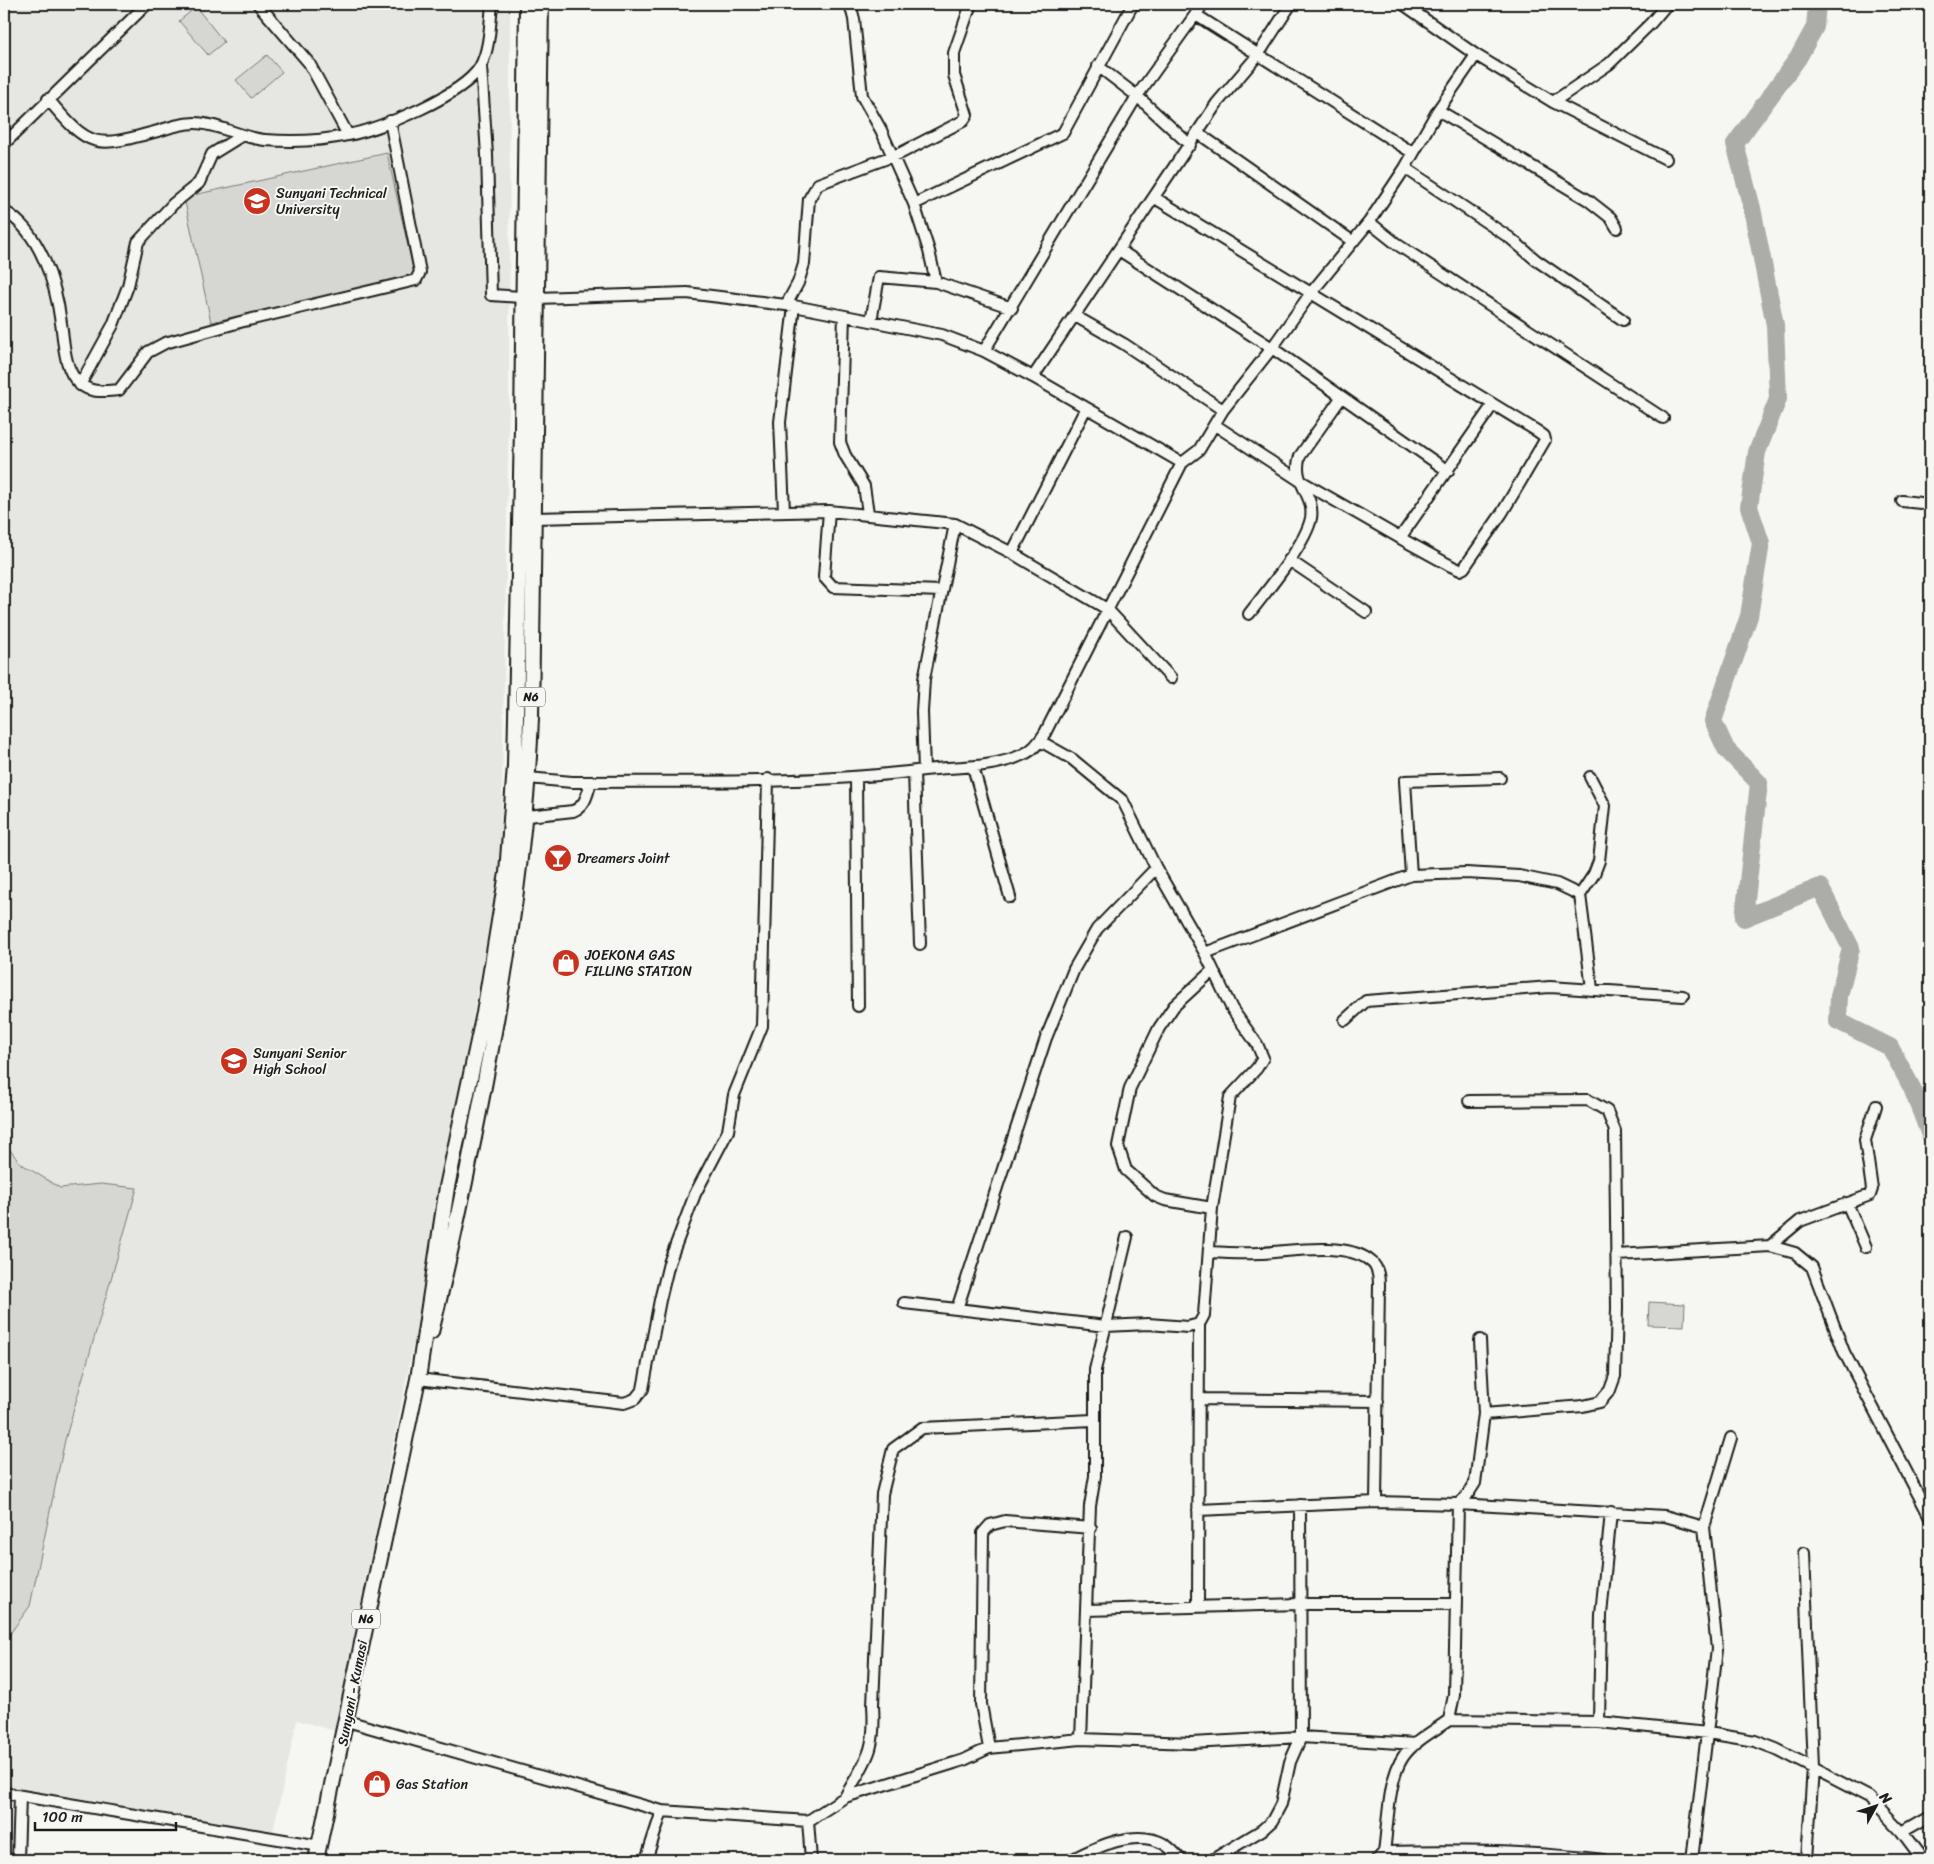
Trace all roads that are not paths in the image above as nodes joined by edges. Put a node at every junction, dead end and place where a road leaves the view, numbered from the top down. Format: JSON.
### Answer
{"nodes":[{"id":1,"x":147,"y":4,"type":"edge"},
{"id":2,"x":258,"y":4,"type":"edge"},
{"id":3,"x":492,"y":4,"type":"edge"},
{"id":4,"x":527,"y":4,"type":"edge"},
{"id":5,"x":541,"y":4,"type":"edge"},
{"id":6,"x":850,"y":4,"type":"edge"},
{"id":7,"x":971,"y":4,"type":"edge"},
{"id":8,"x":1133,"y":4,"type":"edge"},
{"id":9,"x":1203,"y":4,"type":"edge"},
{"id":10,"x":1291,"y":4,"type":"edge"},
{"id":11,"x":1403,"y":4,"type":"edge"},
{"id":12,"x":1667,"y":4,"type":"edge"},
{"id":13,"x":1196,"y":15,"type":"junction"},
{"id":14,"x":1258,"y":55,"type":"junction"},
{"id":15,"x":1476,"y":55,"type":"junction"},
{"id":16,"x":480,"y":66,"type":"junction"},
{"id":17,"x":1098,"y":66,"type":"junction"},
{"id":18,"x":1137,"y":96,"type":"junction"},
{"id":19,"x":48,"y":99,"type":"junction"},
{"id":20,"x":1553,"y":102,"type":"junction"},
{"id":21,"x":1438,"y":110,"type":"junction"},
{"id":22,"x":390,"y":121,"type":"junction"},
{"id":23,"x":1198,"y":133,"type":"junction"},
{"id":24,"x":348,"y":135,"type":"junction"},
{"id":25,"x":241,"y":136,"type":"junction"},
{"id":26,"x":4,"y":144,"type":"edge"},
{"id":27,"x":1190,"y":145,"type":"junction"},
{"id":28,"x":1413,"y":153,"type":"junction"},
{"id":29,"x":893,"y":156,"type":"junction"},
{"id":30,"x":1666,"y":159,"type":"dead end"},
{"id":31,"x":1404,"y":168,"type":"junction"},
{"id":32,"x":1155,"y":198,"type":"junction"},
{"id":33,"x":914,"y":204,"type":"junction"},
{"id":34,"x":4,"y":211,"type":"edge"},
{"id":35,"x":1369,"y":222,"type":"junction"},
{"id":36,"x":1617,"y":228,"type":"dead end"},
{"id":37,"x":1352,"y":241,"type":"junction"},
{"id":38,"x":1120,"y":250,"type":"junction"},
{"id":39,"x":936,"y":282,"type":"junction"},
{"id":40,"x":1310,"y":292,"type":"junction"},
{"id":41,"x":522,"y":296,"type":"junction"},
{"id":42,"x":537,"y":298,"type":"junction"},
{"id":43,"x":790,"y":305,"type":"junction"},
{"id":44,"x":1012,"y":308,"type":"junction"},
{"id":45,"x":844,"y":316,"type":"junction"},
{"id":46,"x":1075,"y":316,"type":"junction"},
{"id":47,"x":1624,"y":320,"type":"dead end"},
{"id":48,"x":871,"y":321,"type":"junction"},
{"id":49,"x":1272,"y":348,"type":"junction"},
{"id":50,"x":984,"y":351,"type":"junction"},
{"id":51,"x":1033,"y":377,"type":"junction"},
{"id":52,"x":80,"y":384,"type":"junction"},
{"id":53,"x":1341,"y":398,"type":"junction"},
{"id":54,"x":1492,"y":406,"type":"junction"},
{"id":55,"x":1086,"y":408,"type":"junction"},
{"id":56,"x":1223,"y":410,"type":"junction"},
{"id":57,"x":1663,"y":418,"type":"dead end"},
{"id":58,"x":1215,"y":425,"type":"junction"},
{"id":59,"x":1182,"y":463,"type":"junction"},
{"id":60,"x":1448,"y":471,"type":"junction"},
{"id":61,"x":1299,"y":480,"type":"junction"},
{"id":62,"x":1902,"y":501,"type":"dead end"},
{"id":63,"x":1930,"y":504,"type":"edge"},
{"id":64,"x":784,"y":511,"type":"junction"},
{"id":65,"x":829,"y":511,"type":"junction"},
{"id":66,"x":868,"y":513,"type":"junction"},
{"id":67,"x":534,"y":518,"type":"junction"},
{"id":68,"x":955,"y":524,"type":"junction"},
{"id":69,"x":1400,"y":538,"type":"junction"},
{"id":70,"x":1012,"y":553,"type":"junction"},
{"id":71,"x":1289,"y":560,"type":"junction"},
{"id":72,"x":941,"y":591,"type":"junction"},
{"id":73,"x":1108,"y":609,"type":"junction"},
{"id":74,"x":1366,"y":612,"type":"dead end"},
{"id":75,"x":1249,"y":614,"type":"dead end"},
{"id":76,"x":1171,"y":678,"type":"dead end"},
{"id":77,"x":1040,"y":741,"type":"junction"},
{"id":78,"x":973,"y":767,"type":"junction"},
{"id":79,"x":924,"y":770,"type":"junction"},
{"id":80,"x":914,"y":772,"type":"junction"},
{"id":81,"x":1590,"y":777,"type":"dead end"},
{"id":82,"x":528,"y":778,"type":"junction"},
{"id":83,"x":1500,"y":778,"type":"dead end"},
{"id":84,"x":768,"y":779,"type":"junction"},
{"id":85,"x":856,"y":779,"type":"junction"},
{"id":86,"x":591,"y":782,"type":"junction"},
{"id":87,"x":519,"y":817,"type":"junction"},
{"id":88,"x":1156,"y":868,"type":"junction"},
{"id":89,"x":1411,"y":875,"type":"junction"},
{"id":90,"x":1580,"y":896,"type":"junction"},
{"id":91,"x":1010,"y":897,"type":"dead end"},
{"id":92,"x":920,"y":944,"type":"dead end"},
{"id":93,"x":1205,"y":953,"type":"junction"},
{"id":94,"x":1212,"y":971,"type":"junction"},
{"id":95,"x":1592,"y":989,"type":"junction"},
{"id":96,"x":1683,"y":996,"type":"dead end"},
{"id":97,"x":858,"y":1006,"type":"dead end"},
{"id":98,"x":1345,"y":1020,"type":"dead end"},
{"id":99,"x":1469,"y":1101,"type":"dead end"},
{"id":100,"x":1876,"y":1106,"type":"dead end"},
{"id":101,"x":1847,"y":1203,"type":"junction"},
{"id":102,"x":1212,"y":1208,"type":"junction"},
{"id":103,"x":1127,"y":1237,"type":"dead end"},
{"id":104,"x":1770,"y":1246,"type":"junction"},
{"id":105,"x":1866,"y":1247,"type":"dead end"},
{"id":106,"x":1208,"y":1252,"type":"junction"},
{"id":107,"x":1617,"y":1255,"type":"junction"},
{"id":108,"x":904,"y":1302,"type":"dead end"},
{"id":109,"x":957,"y":1309,"type":"junction"},
{"id":110,"x":1199,"y":1324,"type":"junction"},
{"id":111,"x":1106,"y":1326,"type":"junction"},
{"id":112,"x":1480,"y":1340,"type":"dead end"},
{"id":113,"x":418,"y":1379,"type":"junction"},
{"id":114,"x":1199,"y":1399,"type":"junction"},
{"id":115,"x":1378,"y":1402,"type":"junction"},
{"id":116,"x":1484,"y":1414,"type":"junction"},
{"id":117,"x":1094,"y":1420,"type":"junction"},
{"id":118,"x":1731,"y":1438,"type":"dead end"},
{"id":119,"x":1376,"y":1502,"type":"junction"},
{"id":120,"x":1458,"y":1504,"type":"junction"},
{"id":121,"x":1300,"y":1505,"type":"junction"},
{"id":122,"x":1198,"y":1510,"type":"junction"},
{"id":123,"x":1610,"y":1512,"type":"junction"},
{"id":124,"x":1930,"y":1517,"type":"edge"},
{"id":125,"x":1704,"y":1527,"type":"junction"},
{"id":126,"x":1091,"y":1528,"type":"junction"},
{"id":127,"x":1804,"y":1554,"type":"dead end"},
{"id":128,"x":1300,"y":1604,"type":"junction"},
{"id":129,"x":1455,"y":1604,"type":"junction"},
{"id":130,"x":1198,"y":1607,"type":"junction"},
{"id":131,"x":1087,"y":1610,"type":"junction"},
{"id":132,"x":1449,"y":1720,"type":"junction"},
{"id":133,"x":347,"y":1721,"type":"junction"},
{"id":134,"x":1599,"y":1722,"type":"junction"},
{"id":135,"x":1708,"y":1733,"type":"junction"},
{"id":136,"x":1301,"y":1737,"type":"junction"},
{"id":137,"x":1081,"y":1739,"type":"junction"},
{"id":138,"x":1416,"y":1744,"type":"junction"},
{"id":139,"x":990,"y":1748,"type":"junction"},
{"id":140,"x":1813,"y":1767,"type":"junction"},
{"id":141,"x":4,"y":1792,"type":"edge"},
{"id":142,"x":20,"y":1796,"type":"junction"},
{"id":143,"x":845,"y":1797,"type":"junction"},
{"id":144,"x":662,"y":1811,"type":"junction"},
{"id":145,"x":1930,"y":1816,"type":"edge"},
{"id":146,"x":808,"y":1821,"type":"junction"},
{"id":147,"x":1902,"y":1832,"type":"junction"},
{"id":148,"x":320,"y":1846,"type":"junction"},
{"id":149,"x":1384,"y":1852,"type":"junction"},
{"id":150,"x":18,"y":1860,"type":"edge"},
{"id":151,"x":316,"y":1860,"type":"edge"},
{"id":152,"x":646,"y":1860,"type":"edge"},
{"id":153,"x":811,"y":1860,"type":"edge"},
{"id":154,"x":1071,"y":1860,"type":"edge"},
{"id":155,"x":1181,"y":1860,"type":"edge"},
{"id":156,"x":1212,"y":1860,"type":"edge"},
{"id":157,"x":1377,"y":1860,"type":"edge"},
{"id":158,"x":1604,"y":1860,"type":"edge"},
{"id":159,"x":1692,"y":1860,"type":"edge"},
{"id":160,"x":1807,"y":1860,"type":"edge"},
{"id":161,"x":1922,"y":1860,"type":"edge"}],
"edges":[{"from":1,"to":19,"type":"street"},
{"from":2,"to":24,"type":"street"},
{"from":3,"to":16,"type":"street"},
{"from":4,"to":41,"type":"main road","number":"N6"},
{"from":5,"to":42,"type":"main road","number":"N6"},
{"from":6,"to":29,"type":"street"},
{"from":7,"to":29,"type":"street"},
{"from":8,"to":17,"type":"street"},
{"from":9,"to":13,"type":"street"},
{"from":10,"to":14,"type":"street"},
{"from":11,"to":15,"type":"street"},
{"from":12,"to":20,"type":"street"},
{"from":13,"to":14,"type":"street"},
{"from":13,"to":18,"type":"street"},
{"from":14,"to":23,"type":"street"},
{"from":14,"to":28,"type":"street"},
{"from":15,"to":20,"type":"street"},
{"from":15,"to":21,"type":"street"},
{"from":16,"to":22,"type":"street"},
{"from":16,"to":41,"type":"street"},
{"from":17,"to":18,"type":"street"},
{"from":17,"to":33,"type":"street"},
{"from":18,"to":27,"type":"street"},
{"from":18,"to":44,"type":"street"},
{"from":19,"to":25,"type":"street"},
{"from":19,"to":26,"type":"street"},
{"from":20,"to":30,"type":"street"},
{"from":21,"to":28,"type":"street"},
{"from":21,"to":36,"type":"street"},
{"from":22,"to":24,"type":"street"},
{"from":22,"to":52,"type":"street"},
{"from":23,"to":27,"type":"street"},
{"from":23,"to":37,"type":"street"},
{"from":24,"to":25,"type":"street"},
{"from":25,"to":52,"type":"street"},
{"from":27,"to":32,"type":"street"},
{"from":28,"to":31,"type":"street"},
{"from":29,"to":33,"type":"street"},
{"from":29,"to":43,"type":"street"},
{"from":31,"to":35,"type":"street"},
{"from":31,"to":47,"type":"street"},
{"from":32,"to":38,"type":"street"},
{"from":32,"to":40,"type":"street"},
{"from":33,"to":39,"type":"street"},
{"from":34,"to":52,"type":"street"},
{"from":35,"to":37,"type":"street"},
{"from":35,"to":57,"type":"street"},
{"from":37,"to":40,"type":"street"},
{"from":38,"to":46,"type":"street"},
{"from":38,"to":49,"type":"street"},
{"from":39,"to":44,"type":"street"},
{"from":39,"to":48,"type":"street"},
{"from":40,"to":49,"type":"street"},
{"from":40,"to":54,"type":"street"},
{"from":41,"to":42,"type":"street"},
{"from":41,"to":87,"type":"main road","number":"N6"},
{"from":42,"to":43,"type":"street"},
{"from":42,"to":67,"type":"main road","number":"N6"},
{"from":43,"to":45,"type":"street"},
{"from":43,"to":64,"type":"street"},
{"from":44,"to":50,"type":"street"},
{"from":45,"to":48,"type":"street"},
{"from":45,"to":66,"type":"street"},
{"from":46,"to":51,"type":"street"},
{"from":46,"to":56,"type":"street"},
{"from":48,"to":50,"type":"street"},
{"from":49,"to":53,"type":"street"},
{"from":49,"to":56,"type":"street"},
{"from":50,"to":51,"type":"street"},
{"from":51,"to":55,"type":"street"},
{"from":53,"to":60,"type":"street"},
{"from":53,"to":61,"type":"street"},
{"from":54,"to":60,"type":"street"},
{"from":54,"to":69,"type":"street"},
{"from":55,"to":59,"type":"street"},
{"from":55,"to":70,"type":"street"},
{"from":56,"to":58,"type":"street"},
{"from":58,"to":59,"type":"street"},
{"from":58,"to":61,"type":"street"},
{"from":59,"to":73,"type":"street"},
{"from":60,"to":69,"type":"street"},
{"from":61,"to":69,"type":"street"},
{"from":61,"to":71,"type":"street"},
{"from":62,"to":63,"type":"street"},
{"from":64,"to":65,"type":"street"},
{"from":64,"to":67,"type":"street"},
{"from":65,"to":66,"type":"street"},
{"from":65,"to":72,"type":"street"},
{"from":66,"to":68,"type":"street"},
{"from":67,"to":82,"type":"main road","number":"N6"},
{"from":68,"to":70,"type":"street"},
{"from":68,"to":72,"type":"street"},
{"from":70,"to":73,"type":"street"},
{"from":71,"to":74,"type":"street"},
{"from":71,"to":75,"type":"street"},
{"from":72,"to":79,"type":"street"},
{"from":73,"to":76,"type":"street"},
{"from":73,"to":77,"type":"street"},
{"from":77,"to":78,"type":"street"},
{"from":77,"to":88,"type":"street"},
{"from":78,"to":79,"type":"street"},
{"from":78,"to":91,"type":"street"},
{"from":79,"to":80,"type":"street"},
{"from":80,"to":85,"type":"street"},
{"from":80,"to":92,"type":"street"},
{"from":81,"to":90,"type":"street"},
{"from":82,"to":86,"type":"street"},
{"from":82,"to":87,"type":"main road","number":"N6"},
{"from":83,"to":89,"type":"street"},
{"from":84,"to":85,"type":"street"},
{"from":84,"to":86,"type":"street"},
{"from":84,"to":113,"type":"street"},
{"from":85,"to":97,"type":"street"},
{"from":86,"to":87,"type":"street"},
{"from":87,"to":113,"type":"main road","number":"N6"},
{"from":88,"to":93,"type":"street"},
{"from":88,"to":109,"type":"street"},
{"from":89,"to":90,"type":"street"},
{"from":89,"to":93,"type":"street"},
{"from":90,"to":95,"type":"street"},
{"from":93,"to":94,"type":"street"},
{"from":94,"to":102,"type":"street"},
{"from":94,"to":102,"type":"street"},
{"from":95,"to":96,"type":"street"},
{"from":95,"to":98,"type":"street"},
{"from":99,"to":107,"type":"street"},
{"from":100,"to":101,"type":"street"},
{"from":101,"to":104,"type":"street"},
{"from":101,"to":105,"type":"street"},
{"from":102,"to":106,"type":"street"},
{"from":103,"to":111,"type":"street"},
{"from":104,"to":107,"type":"street"},
{"from":104,"to":124,"type":"street"},
{"from":106,"to":110,"type":"street"},
{"from":106,"to":115,"type":"street"},
{"from":107,"to":116,"type":"street"},
{"from":108,"to":109,"type":"street"},
{"from":109,"to":111,"type":"street"},
{"from":110,"to":111,"type":"street"},
{"from":110,"to":114,"type":"street"},
{"from":111,"to":117,"type":"street"},
{"from":112,"to":116,"type":"street"},
{"from":113,"to":133,"type":"main road","name":"Sunyani - Kumasi","number":"N6"},
{"from":114,"to":115,"type":"street"},
{"from":114,"to":122,"type":"street"},
{"from":115,"to":119,"type":"street"},
{"from":116,"to":120,"type":"street"},
{"from":117,"to":126,"type":"street"},
{"from":117,"to":143,"type":"street"},
{"from":118,"to":125,"type":"street"},
{"from":119,"to":120,"type":"street"},
{"from":119,"to":121,"type":"street"},
{"from":120,"to":123,"type":"street"},
{"from":120,"to":129,"type":"street"},
{"from":121,"to":122,"type":"street"},
{"from":121,"to":128,"type":"street"},
{"from":122,"to":130,"type":"street"},
{"from":123,"to":125,"type":"street"},
{"from":123,"to":134,"type":"street"},
{"from":125,"to":135,"type":"street"},
{"from":126,"to":131,"type":"street"},
{"from":126,"to":139,"type":"street"},
{"from":127,"to":140,"type":"street"},
{"from":128,"to":129,"type":"street"},
{"from":128,"to":130,"type":"street"},
{"from":128,"to":136,"type":"street"},
{"from":129,"to":132,"type":"street"},
{"from":130,"to":131,"type":"street"},
{"from":131,"to":137,"type":"street"},
{"from":132,"to":134,"type":"street"},
{"from":132,"to":138,"type":"street"},
{"from":133,"to":144,"type":"street"},
{"from":133,"to":148,"type":"main road","name":"Sunyani - Kumasi","number":"N6"},
{"from":134,"to":135,"type":"street"},
{"from":135,"to":140,"type":"street"},
{"from":135,"to":159,"type":"street"},
{"from":136,"to":137,"type":"street"},
{"from":136,"to":138,"type":"street"},
{"from":136,"to":156,"type":"street"},
{"from":137,"to":139,"type":"street"},
{"from":138,"to":149,"type":"street"},
{"from":139,"to":143,"type":"street"},
{"from":140,"to":147,"type":"street"},
{"from":140,"to":160,"type":"street"},
{"from":141,"to":142,"type":"street"},
{"from":142,"to":148,"type":"street"},
{"from":142,"to":150,"type":"street"},
{"from":143,"to":146,"type":"street"},
{"from":144,"to":146,"type":"street"},
{"from":144,"to":152,"type":"street"},
{"from":145,"to":147,"type":"street"},
{"from":146,"to":153,"type":"street"},
{"from":147,"to":161,"type":"street"},
{"from":148,"to":151,"type":"main road","name":"Sunyani - Kumasi","number":"N6"},
{"from":149,"to":157,"type":"street"},
{"from":149,"to":158,"type":"street"},
{"from":154,"to":155,"type":"street"}]}
